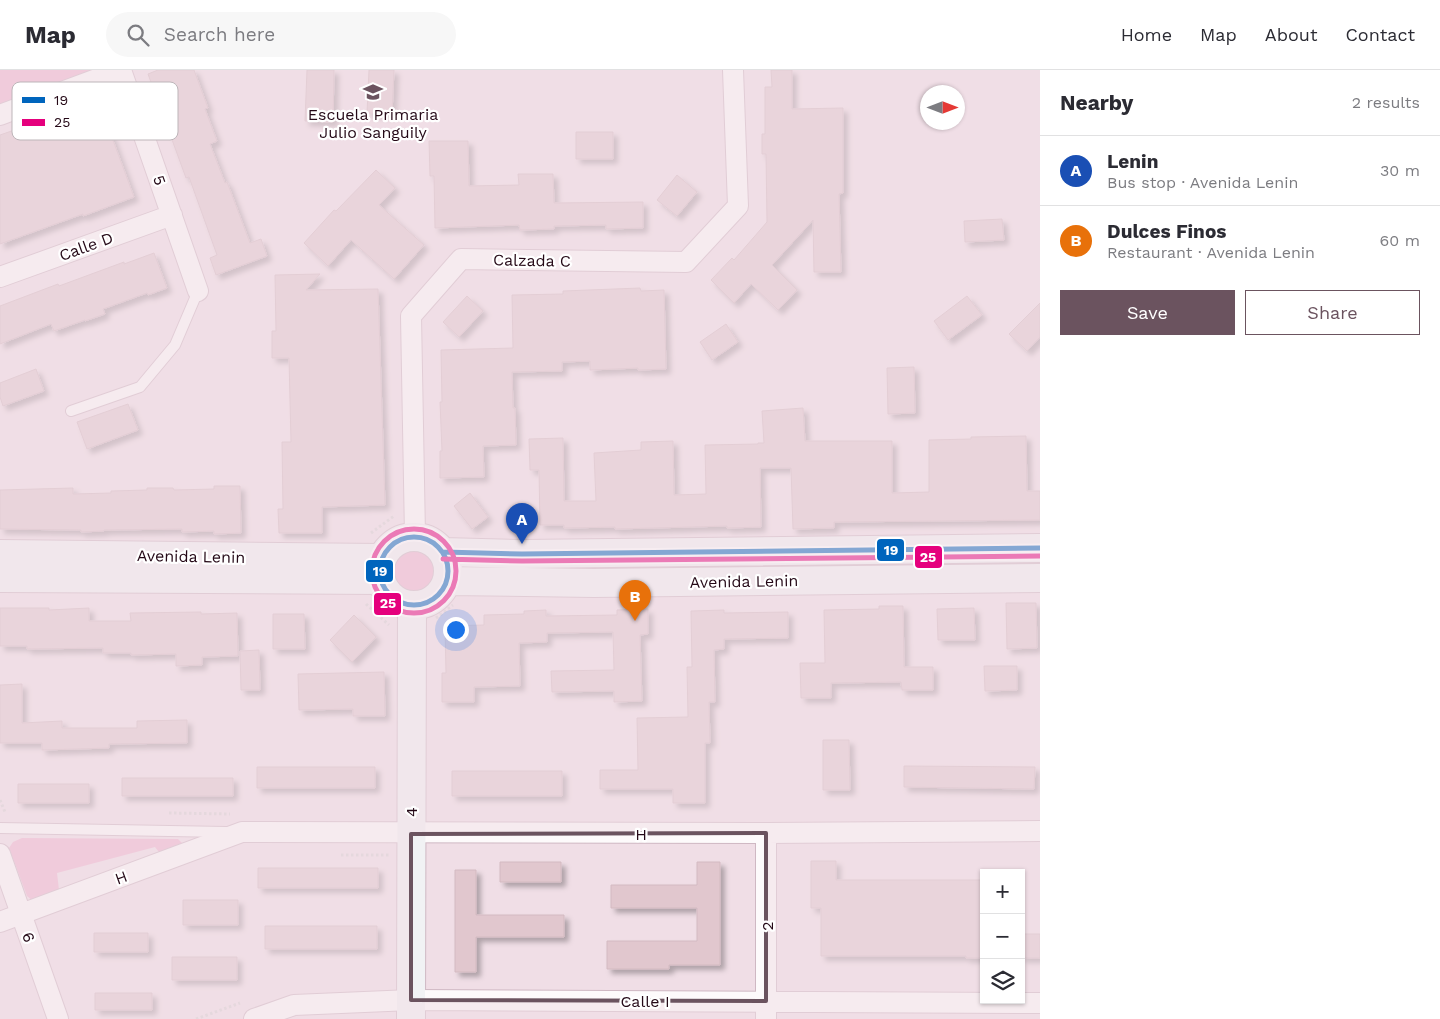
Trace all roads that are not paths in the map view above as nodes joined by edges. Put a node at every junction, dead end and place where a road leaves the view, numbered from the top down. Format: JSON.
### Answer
{"nodes":[{"id":1,"x":121,"y":70,"type":"edge"},
{"id":2,"x":733,"y":70,"type":"edge"},
{"id":3,"x":89,"y":82,"type":"edge"},
{"id":4,"x":125,"y":82,"type":"edge"},
{"id":5,"x":12,"y":111,"type":"edge"},
{"id":6,"x":0,"y":115,"type":"edge"},
{"id":7,"x":146,"y":140,"type":"edge"},
{"id":8,"x":172,"y":215,"type":"junction"},
{"id":9,"x":0,"y":277,"type":"edge"},
{"id":10,"x":198,"y":290,"type":"joint"},
{"id":11,"x":71,"y":411,"type":"dead end"},
{"id":12,"x":415,"y":536,"type":"junction"},
{"id":13,"x":1040,"y":548,"type":"edge"},
{"id":14,"x":443,"y":552,"type":"junction"},
{"id":15,"x":0,"y":554,"type":"edge"},
{"id":16,"x":382,"y":569,"type":"junction"},
{"id":17,"x":0,"y":578,"type":"edge"},
{"id":18,"x":1040,"y":578,"type":"edge"},
{"id":19,"x":452,"y":592,"type":"junction"},
{"id":20,"x":412,"y":606,"type":"junction"},
{"id":21,"x":0,"y":828,"type":"edge"},
{"id":22,"x":1040,"y":831,"type":"edge"},
{"id":23,"x":242,"y":832,"type":"junction"},
{"id":24,"x":766,"y":833,"type":"junction"},
{"id":25,"x":411,"y":834,"type":"junction"},
{"id":26,"x":0,"y":854,"type":"edge"},
{"id":27,"x":21,"y":914,"type":"junction"},
{"id":28,"x":0,"y":922,"type":"edge"},
{"id":29,"x":1040,"y":1002,"type":"edge"},
{"id":30,"x":411,"y":1009,"type":"edge"},
{"id":31,"x":766,"y":1010,"type":"edge"},
{"id":32,"x":58,"y":1019,"type":"edge"},
{"id":33,"x":254,"y":1019,"type":"edge"}],
"edges":[{"from":1,"to":3,"type":"street"},
{"from":1,"to":4,"type":"street","name":"5"},
{"from":2,"to":12,"type":"street","name":"Calzada C"},
{"from":5,"to":6,"type":"street"},
{"from":7,"to":8,"type":"street","name":"5"},
{"from":8,"to":9,"type":"street","name":"Calle D"},
{"from":8,"to":10,"type":"street","name":"5"},
{"from":10,"to":11,"type":"lane"},
{"from":12,"to":14,"type":"street"},
{"from":12,"to":16,"type":"street"},
{"from":13,"to":14,"type":"street","name":"Avenida Lenin"},
{"from":14,"to":19,"type":"street"},
{"from":15,"to":16,"type":"street","name":"Avenida Lenin"},
{"from":16,"to":17,"type":"street","name":"Avenida Lenin"},
{"from":16,"to":20,"type":"street"},
{"from":18,"to":19,"type":"street","name":"Avenida Lenin"},
{"from":19,"to":20,"type":"street"},
{"from":20,"to":25,"type":"street","name":"4"},
{"from":21,"to":23,"type":"lane","name":"H"},
{"from":22,"to":24,"type":"street","name":"H"},
{"from":23,"to":25,"type":"street","name":"H"},
{"from":23,"to":27,"type":"street","name":"H"},
{"from":24,"to":25,"type":"street","name":"H"},
{"from":24,"to":31,"type":"street","name":"2"},
{"from":25,"to":30,"type":"street","name":"4"},
{"from":26,"to":27,"type":"street","name":"6"},
{"from":27,"to":28,"type":"street","name":"H"},
{"from":27,"to":32,"type":"street","name":"6"},
{"from":29,"to":31,"type":"street","name":"Calle I"},
{"from":30,"to":31,"type":"street","name":"Calle I"},
{"from":30,"to":33,"type":"street","name":"Calle I"}]}
